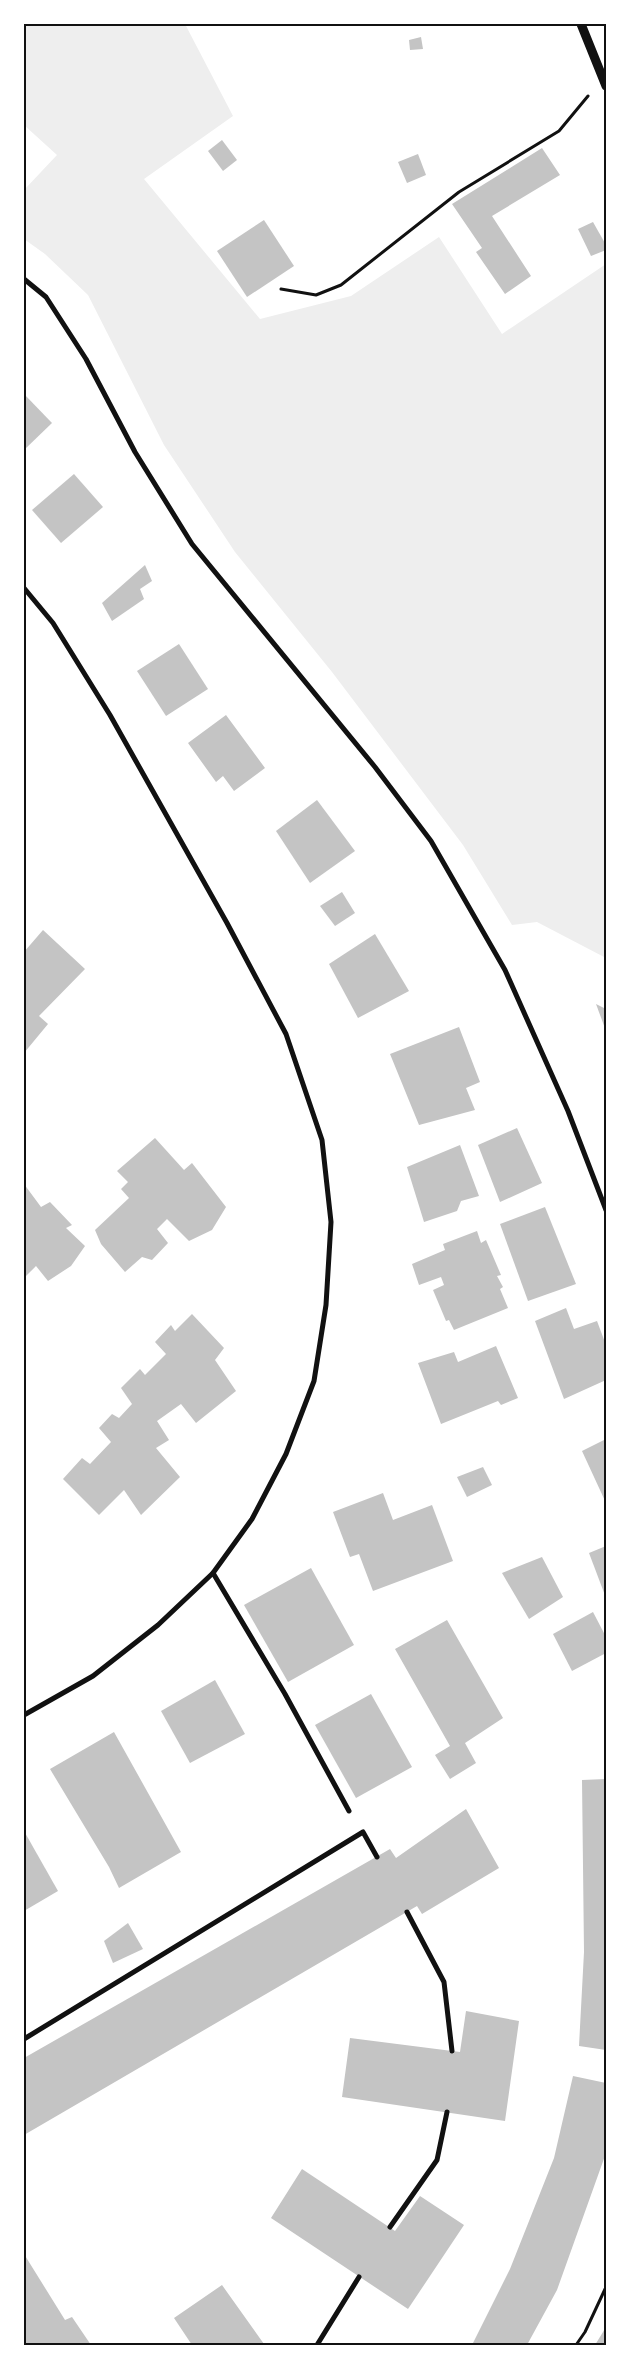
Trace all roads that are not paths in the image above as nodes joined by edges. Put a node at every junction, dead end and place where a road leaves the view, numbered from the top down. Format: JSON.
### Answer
{"nodes":[{"id":1,"x":580,"y":24,"type":"edge"},
{"id":2,"x":606,"y":86,"type":"edge"},
{"id":3,"x":24,"y":279,"type":"edge"},
{"id":4,"x":24,"y":588,"type":"edge"},
{"id":5,"x":606,"y":1210,"type":"edge"},
{"id":6,"x":213,"y":1572,"type":"junction"},
{"id":7,"x":24,"y":1715,"type":"edge"},
{"id":8,"x":349,"y":1811,"type":"dead end"},
{"id":9,"x":377,"y":1856,"type":"dead end"},
{"id":10,"x":407,"y":1912,"type":"dead end"},
{"id":11,"x":24,"y":2039,"type":"edge"},
{"id":12,"x":452,"y":2051,"type":"dead end"},
{"id":13,"x":447,"y":2112,"type":"dead end"},
{"id":14,"x":390,"y":2227,"type":"dead end"},
{"id":15,"x":359,"y":2277,"type":"dead end"},
{"id":16,"x":317,"y":2345,"type":"edge"}],
"edges":[{"from":1,"to":2,"type":"street"},
{"from":3,"to":5,"type":"street"},
{"from":4,"to":6,"type":"street"},
{"from":6,"to":7,"type":"street"},
{"from":6,"to":8,"type":"street"},
{"from":9,"to":11,"type":"street"},
{"from":10,"to":12,"type":"street"},
{"from":13,"to":14,"type":"street"},
{"from":15,"to":16,"type":"street"}]}
